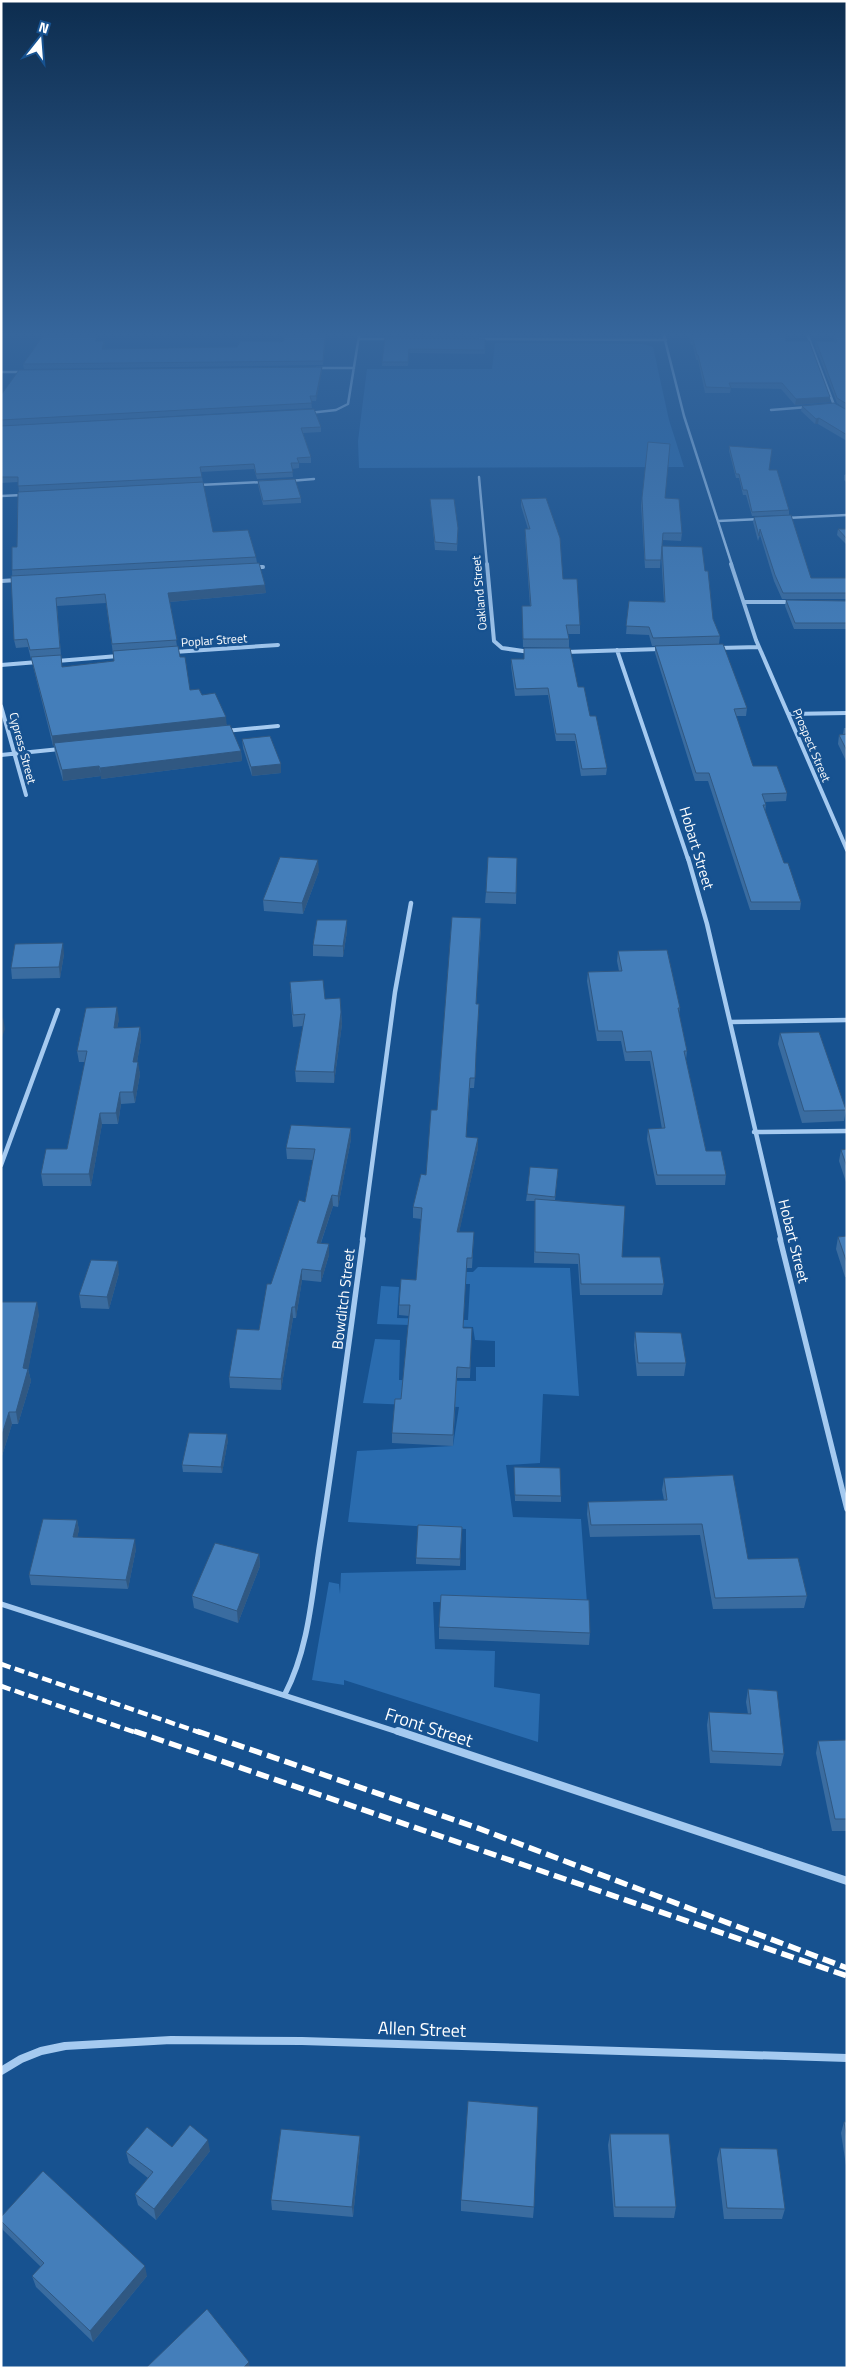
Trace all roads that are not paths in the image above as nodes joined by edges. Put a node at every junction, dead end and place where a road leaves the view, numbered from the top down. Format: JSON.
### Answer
{"nodes":[{"id":1,"x":694,"y":447,"type":"edge"},
{"id":2,"x":479,"y":477,"type":"dead end"},
{"id":3,"x":314,"y":479,"type":"dead end"},
{"id":4,"x":285,"y":481,"type":"edge"},
{"id":5,"x":265,"y":482,"type":"edge"},
{"id":6,"x":197,"y":486,"type":"edge"},
{"id":7,"x":31,"y":494,"type":"edge"},
{"id":8,"x":1,"y":496,"type":"edge"},
{"id":9,"x":847,"y":514,"type":"edge"},
{"id":10,"x":782,"y":518,"type":"edge"},
{"id":11,"x":763,"y":519,"type":"edge"},
{"id":12,"x":718,"y":521,"type":"junction"},
{"id":13,"x":245,"y":567,"type":"edge"},
{"id":14,"x":263,"y":567,"type":"dead end"},
{"id":15,"x":24,"y":580,"type":"edge"},
{"id":16,"x":1,"y":581,"type":"edge"},
{"id":17,"x":745,"y":602,"type":"junction"},
{"id":18,"x":800,"y":602,"type":"edge"},
{"id":19,"x":278,"y":645,"type":"dead end"},
{"id":20,"x":758,"y":647,"type":"junction"},
{"id":21,"x":710,"y":648,"type":"edge"},
{"id":22,"x":664,"y":649,"type":"edge"},
{"id":23,"x":618,"y":650,"type":"junction"},
{"id":24,"x":536,"y":652,"type":"edge"},
{"id":25,"x":561,"y":652,"type":"edge"},
{"id":26,"x":170,"y":653,"type":"edge"},
{"id":27,"x":121,"y":656,"type":"edge"},
{"id":28,"x":52,"y":661,"type":"edge"},
{"id":29,"x":42,"y":662,"type":"edge"},
{"id":30,"x":1,"y":665,"type":"edge"},
{"id":31,"x":1,"y":706,"type":"edge"},
{"id":32,"x":847,"y":713,"type":"edge"},
{"id":33,"x":788,"y":714,"type":"junction"},
{"id":34,"x":278,"y":726,"type":"dead end"},
{"id":35,"x":220,"y":732,"type":"edge"},
{"id":36,"x":64,"y":748,"type":"edge"},
{"id":37,"x":15,"y":754,"type":"junction"},
{"id":38,"x":1,"y":755,"type":"edge"},
{"id":39,"x":26,"y":795,"type":"dead end"},
{"id":40,"x":847,"y":850,"type":"edge"},
{"id":41,"x":411,"y":904,"type":"dead end"},
{"id":42,"x":58,"y":1010,"type":"dead end"},
{"id":43,"x":847,"y":1020,"type":"edge"},
{"id":44,"x":730,"y":1022,"type":"junction"},
{"id":45,"x":754,"y":1132,"type":"junction"},
{"id":46,"x":847,"y":1132,"type":"edge"},
{"id":47,"x":1,"y":1165,"type":"edge"},
{"id":48,"x":847,"y":1509,"type":"edge"},
{"id":49,"x":1,"y":1604,"type":"edge"},
{"id":50,"x":285,"y":1694,"type":"junction"},
{"id":51,"x":847,"y":1881,"type":"edge"},
{"id":52,"x":847,"y":2058,"type":"edge"},
{"id":53,"x":1,"y":2071,"type":"edge"}],
"edges":[{"from":1,"to":12,"type":"street"},
{"from":2,"to":24,"type":"street","name":"Oakland Street"},
{"from":3,"to":4,"type":"street"},
{"from":5,"to":6,"type":"street"},
{"from":7,"to":8,"type":"street"},
{"from":9,"to":10,"type":"street"},
{"from":11,"to":12,"type":"street"},
{"from":12,"to":17,"type":"street"},
{"from":13,"to":14,"type":"street"},
{"from":15,"to":16,"type":"street"},
{"from":17,"to":18,"type":"street"},
{"from":17,"to":20,"type":"street"},
{"from":19,"to":26,"type":"street","name":"Poplar Street"},
{"from":20,"to":21,"type":"street"},
{"from":20,"to":33,"type":"street","name":"Prospect Street"},
{"from":22,"to":23,"type":"street"},
{"from":23,"to":25,"type":"street"},
{"from":23,"to":44,"type":"street","name":"Hobart Street"},
{"from":27,"to":28,"type":"street"},
{"from":29,"to":30,"type":"street"},
{"from":31,"to":37,"type":"street","name":"Cypress Street"},
{"from":32,"to":33,"type":"street"},
{"from":33,"to":40,"type":"street","name":"Prospect Street"},
{"from":34,"to":35,"type":"street"},
{"from":36,"to":37,"type":"street"},
{"from":37,"to":38,"type":"street"},
{"from":37,"to":39,"type":"street","name":"Cypress Street"},
{"from":41,"to":50,"type":"street","name":"Bowditch Street"},
{"from":42,"to":47,"type":"street"},
{"from":43,"to":44,"type":"street"},
{"from":44,"to":45,"type":"street","name":"Hobart Street"},
{"from":45,"to":46,"type":"street"},
{"from":45,"to":48,"type":"street","name":"Hobart Street"},
{"from":49,"to":50,"type":"street","name":"Front Street"},
{"from":50,"to":51,"type":"street","name":"Front Street"},
{"from":52,"to":53,"type":"street","name":"Allen Street"}]}
